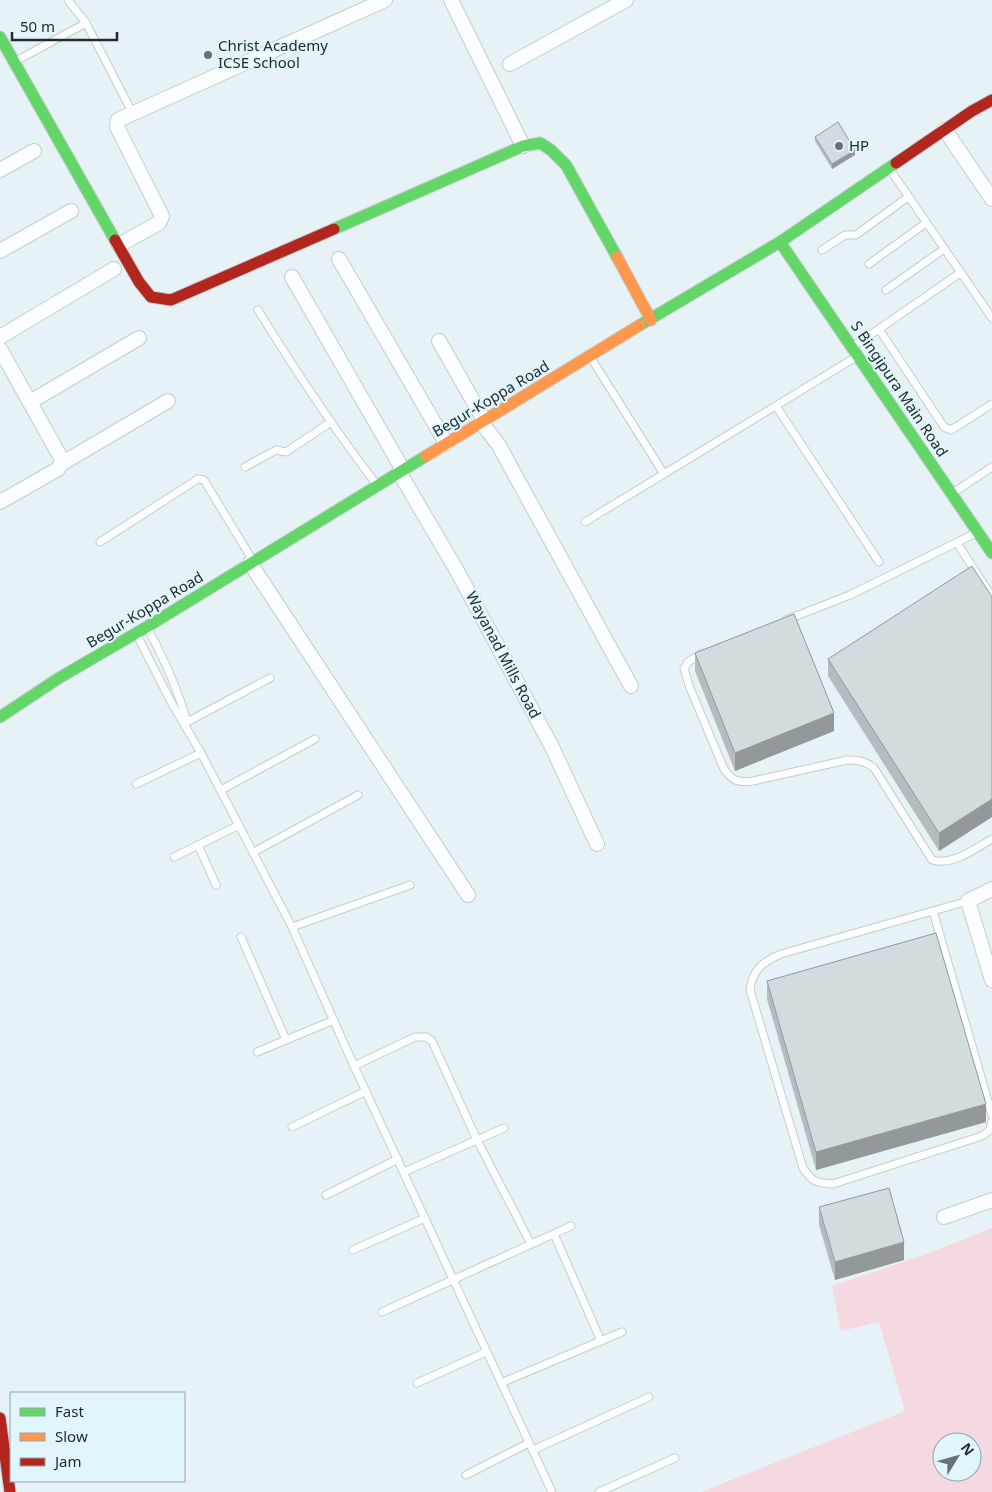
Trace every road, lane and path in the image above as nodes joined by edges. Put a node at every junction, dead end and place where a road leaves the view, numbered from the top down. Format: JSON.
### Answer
{"nodes":[{"id":1,"x":68,"y":0,"type":"edge"},
{"id":2,"x":385,"y":0,"type":"edge"},
{"id":3,"x":451,"y":0,"type":"edge"},
{"id":4,"x":626,"y":0,"type":"edge"},
{"id":5,"x":86,"y":23,"type":"junction"},
{"id":6,"x":0,"y":38,"type":"edge"},
{"id":7,"x":14,"y":62,"type":"junction"},
{"id":8,"x":510,"y":64,"type":"dead end"},
{"id":9,"x":992,"y":100,"type":"edge"},
{"id":10,"x":133,"y":114,"type":"junction"},
{"id":11,"x":945,"y":130,"type":"junction"},
{"id":12,"x":523,"y":146,"type":"junction"},
{"id":13,"x":34,"y":151,"type":"dead end"},
{"id":14,"x":888,"y":168,"type":"junction"},
{"id":15,"x":0,"y":170,"type":"edge"},
{"id":16,"x":908,"y":197,"type":"junction"},
{"id":17,"x":992,"y":199,"type":"edge"},
{"id":18,"x":71,"y":211,"type":"dead end"},
{"id":19,"x":926,"y":223,"type":"junction"},
{"id":20,"x":780,"y":242,"type":"junction"},
{"id":21,"x":119,"y":245,"type":"junction"},
{"id":22,"x":944,"y":249,"type":"junction"},
{"id":23,"x":822,"y":250,"type":"dead end"},
{"id":24,"x":0,"y":251,"type":"edge"},
{"id":25,"x":339,"y":259,"type":"dead end"},
{"id":26,"x":869,"y":264,"type":"dead end"},
{"id":27,"x":114,"y":269,"type":"dead end"},
{"id":28,"x":960,"y":273,"type":"junction"},
{"id":29,"x":292,"y":277,"type":"dead end"},
{"id":30,"x":886,"y":290,"type":"dead end"},
{"id":31,"x":258,"y":310,"type":"dead end"},
{"id":32,"x":992,"y":318,"type":"edge"},
{"id":33,"x":651,"y":320,"type":"junction"},
{"id":34,"x":879,"y":329,"type":"junction"},
{"id":35,"x":0,"y":338,"type":"edge"},
{"id":36,"x":139,"y":338,"type":"dead end"},
{"id":37,"x":439,"y":340,"type":"dead end"},
{"id":38,"x":0,"y":349,"type":"edge"},
{"id":39,"x":855,"y":352,"type":"junction"},
{"id":40,"x":590,"y":356,"type":"junction"},
{"id":41,"x":168,"y":401,"type":"dead end"},
{"id":42,"x":30,"y":402,"type":"junction"},
{"id":43,"x":992,"y":404,"type":"edge"},
{"id":44,"x":776,"y":406,"type":"junction"},
{"id":45,"x":483,"y":421,"type":"junction"},
{"id":46,"x":331,"y":422,"type":"junction"},
{"id":47,"x":446,"y":444,"type":"junction"},
{"id":48,"x":61,"y":464,"type":"junction"},
{"id":49,"x":992,"y":467,"type":"edge"},
{"id":50,"x":245,"y":468,"type":"dead end"},
{"id":51,"x":401,"y":471,"type":"junction"},
{"id":52,"x":664,"y":474,"type":"junction"},
{"id":53,"x":377,"y":485,"type":"junction"},
{"id":54,"x":952,"y":494,"type":"junction"},
{"id":55,"x":0,"y":502,"type":"edge"},
{"id":56,"x":585,"y":522,"type":"dead end"},
{"id":57,"x":978,"y":533,"type":"junction"},
{"id":58,"x":100,"y":542,"type":"dead end"},
{"id":59,"x":957,"y":543,"type":"junction"},
{"id":60,"x":992,"y":553,"type":"edge"},
{"id":61,"x":252,"y":562,"type":"junction"},
{"id":62,"x":879,"y":562,"type":"dead end"},
{"id":63,"x":992,"y":597,"type":"edge"},
{"id":64,"x":778,"y":624,"type":"edge"},
{"id":65,"x":141,"y":630,"type":"junction"},
{"id":66,"x":706,"y":652,"type":"edge"},
{"id":67,"x":270,"y":678,"type":"dead end"},
{"id":68,"x":631,"y":686,"type":"dead end"},
{"id":69,"x":0,"y":717,"type":"edge"},
{"id":70,"x":188,"y":726,"type":"junction"},
{"id":71,"x":314,"y":739,"type":"dead end"},
{"id":72,"x":201,"y":753,"type":"junction"},
{"id":73,"x":136,"y":784,"type":"dead end"},
{"id":74,"x":221,"y":790,"type":"junction"},
{"id":75,"x":358,"y":795,"type":"dead end"},
{"id":76,"x":239,"y":825,"type":"junction"},
{"id":77,"x":992,"y":839,"type":"edge"},
{"id":78,"x":597,"y":844,"type":"dead end"},
{"id":79,"x":198,"y":845,"type":"junction"},
{"id":80,"x":254,"y":852,"type":"junction"},
{"id":81,"x":174,"y":856,"type":"dead end"},
{"id":82,"x":216,"y":885,"type":"dead end"},
{"id":83,"x":410,"y":885,"type":"dead end"},
{"id":84,"x":992,"y":889,"type":"edge"},
{"id":85,"x":468,"y":895,"type":"dead end"},
{"id":86,"x":968,"y":901,"type":"junction"},
{"id":87,"x":933,"y":911,"type":"junction"},
{"id":88,"x":292,"y":927,"type":"junction"},
{"id":89,"x":240,"y":937,"type":"dead end"},
{"id":90,"x":992,"y":980,"type":"edge"},
{"id":91,"x":334,"y":1020,"type":"junction"},
{"id":92,"x":286,"y":1040,"type":"junction"},
{"id":93,"x":257,"y":1052,"type":"dead end"},
{"id":94,"x":354,"y":1066,"type":"junction"},
{"id":95,"x":366,"y":1091,"type":"junction"},
{"id":96,"x":992,"y":1115,"type":"edge"},
{"id":97,"x":992,"y":1122,"type":"edge"},
{"id":98,"x":292,"y":1127,"type":"dead end"},
{"id":99,"x":504,"y":1128,"type":"dead end"},
{"id":100,"x":477,"y":1140,"type":"junction"},
{"id":101,"x":398,"y":1159,"type":"junction"},
{"id":102,"x":404,"y":1172,"type":"junction"},
{"id":103,"x":326,"y":1195,"type":"dead end"},
{"id":104,"x":992,"y":1200,"type":"edge"},
{"id":105,"x":425,"y":1218,"type":"junction"},
{"id":106,"x":944,"y":1218,"type":"dead end"},
{"id":107,"x":571,"y":1226,"type":"dead end"},
{"id":108,"x":554,"y":1234,"type":"junction"},
{"id":109,"x":531,"y":1244,"type":"junction"},
{"id":110,"x":353,"y":1250,"type":"dead end"},
{"id":111,"x":453,"y":1280,"type":"junction"},
{"id":112,"x":382,"y":1312,"type":"dead end"},
{"id":113,"x":622,"y":1332,"type":"dead end"},
{"id":114,"x":601,"y":1341,"type":"junction"},
{"id":115,"x":486,"y":1352,"type":"junction"},
{"id":116,"x":417,"y":1383,"type":"dead end"},
{"id":117,"x":501,"y":1384,"type":"junction"},
{"id":118,"x":649,"y":1397,"type":"dead end"},
{"id":119,"x":0,"y":1418,"type":"edge"},
{"id":120,"x":531,"y":1446,"type":"junction"},
{"id":121,"x":675,"y":1458,"type":"dead end"},
{"id":122,"x":466,"y":1475,"type":"dead end"},
{"id":123,"x":10,"y":1492,"type":"edge"},
{"id":124,"x":552,"y":1492,"type":"edge"},
{"id":125,"x":599,"y":1492,"type":"edge"}],
"edges":[{"from":1,"to":5,"type":"lane"},
{"from":2,"to":10,"type":"street"},
{"from":3,"to":12,"type":"street"},
{"from":4,"to":8,"type":"street"},
{"from":5,"to":7,"type":"lane"},
{"from":5,"to":10,"type":"lane"},
{"from":6,"to":7,"type":"street"},
{"from":7,"to":21,"type":"street"},
{"from":9,"to":11,"type":"street","name":"Begur-Koppa Road"},
{"from":10,"to":21,"type":"street"},
{"from":11,"to":14,"type":"street","name":"Begur-Koppa Road"},
{"from":11,"to":17,"type":"street"},
{"from":12,"to":21,"type":"street"},
{"from":12,"to":33,"type":"street"},
{"from":13,"to":15,"type":"street"},
{"from":14,"to":16,"type":"lane"},
{"from":14,"to":20,"type":"street","name":"Begur-Koppa Road"},
{"from":16,"to":19,"type":"lane"},
{"from":16,"to":23,"type":"lane"},
{"from":18,"to":24,"type":"street"},
{"from":19,"to":22,"type":"lane"},
{"from":19,"to":26,"type":"lane"},
{"from":20,"to":33,"type":"street","name":"Begur-Koppa Road"},
{"from":20,"to":39,"type":"street","name":"S Bingipura Main Road"},
{"from":22,"to":28,"type":"lane"},
{"from":22,"to":30,"type":"lane"},
{"from":25,"to":47,"type":"street"},
{"from":27,"to":35,"type":"street"},
{"from":28,"to":32,"type":"lane"},
{"from":28,"to":34,"type":"lane"},
{"from":29,"to":51,"type":"street","name":"Wayanad Mills Road"},
{"from":31,"to":46,"type":"lane"},
{"from":33,"to":40,"type":"street","name":"Begur-Koppa Road"},
{"from":34,"to":39,"type":"lane"},
{"from":34,"to":43,"type":"lane"},
{"from":36,"to":42,"type":"street"},
{"from":37,"to":45,"type":"street"},
{"from":38,"to":42,"type":"street"},
{"from":39,"to":44,"type":"lane"},
{"from":39,"to":54,"type":"street","name":"S Bingipura Main Road"},
{"from":40,"to":45,"type":"street","name":"Begur-Koppa Road"},
{"from":40,"to":52,"type":"lane"},
{"from":41,"to":48,"type":"street"},
{"from":42,"to":48,"type":"street"},
{"from":44,"to":52,"type":"lane"},
{"from":44,"to":62,"type":"lane"},
{"from":45,"to":47,"type":"street","name":"Begur-Koppa Road"},
{"from":45,"to":68,"type":"street"},
{"from":46,"to":50,"type":"lane"},
{"from":46,"to":53,"type":"lane"},
{"from":47,"to":51,"type":"street","name":"Begur-Koppa Road"},
{"from":48,"to":55,"type":"street"},
{"from":49,"to":54,"type":"lane"},
{"from":51,"to":53,"type":"street","name":"Begur-Koppa Road"},
{"from":51,"to":78,"type":"street","name":"Wayanad Mills Road"},
{"from":52,"to":56,"type":"lane"},
{"from":53,"to":61,"type":"street","name":"Begur-Koppa Road"},
{"from":54,"to":57,"type":"street","name":"S Bingipura Main Road"},
{"from":57,"to":59,"type":"lane"},
{"from":57,"to":60,"type":"street","name":"S Bingipura Main Road"},
{"from":58,"to":61,"type":"lane"},
{"from":59,"to":63,"type":"lane"},
{"from":59,"to":64,"type":"lane"},
{"from":61,"to":65,"type":"street","name":"Begur-Koppa Road"},
{"from":61,"to":85,"type":"street"},
{"from":65,"to":69,"type":"street","name":"Begur-Koppa Road"},
{"from":65,"to":70,"type":"lane"},
{"from":65,"to":70,"type":"lane"},
{"from":66,"to":77,"type":"lane"},
{"from":67,"to":70,"type":"lane"},
{"from":70,"to":72,"type":"lane"},
{"from":71,"to":74,"type":"lane"},
{"from":72,"to":73,"type":"lane"},
{"from":72,"to":74,"type":"lane"},
{"from":74,"to":76,"type":"lane"},
{"from":75,"to":80,"type":"lane"},
{"from":76,"to":79,"type":"lane"},
{"from":76,"to":80,"type":"lane"},
{"from":79,"to":81,"type":"lane"},
{"from":79,"to":82,"type":"lane"},
{"from":80,"to":88,"type":"lane"},
{"from":83,"to":88,"type":"lane"},
{"from":84,"to":86,"type":"street"},
{"from":86,"to":87,"type":"lane"},
{"from":86,"to":90,"type":"street"},
{"from":87,"to":96,"type":"lane"},
{"from":87,"to":97,"type":"lane"},
{"from":88,"to":91,"type":"lane"},
{"from":89,"to":92,"type":"lane"},
{"from":91,"to":92,"type":"lane"},
{"from":91,"to":94,"type":"lane"},
{"from":92,"to":93,"type":"lane"},
{"from":94,"to":95,"type":"lane"},
{"from":94,"to":100,"type":"lane"},
{"from":95,"to":98,"type":"lane"},
{"from":95,"to":101,"type":"lane"},
{"from":99,"to":100,"type":"lane"},
{"from":100,"to":102,"type":"lane"},
{"from":100,"to":109,"type":"lane"},
{"from":101,"to":102,"type":"lane"},
{"from":101,"to":103,"type":"lane"},
{"from":102,"to":105,"type":"lane"},
{"from":104,"to":106,"type":"street"},
{"from":105,"to":110,"type":"lane"},
{"from":105,"to":111,"type":"lane"},
{"from":107,"to":108,"type":"lane"},
{"from":108,"to":109,"type":"lane"},
{"from":108,"to":114,"type":"lane"},
{"from":109,"to":111,"type":"lane"},
{"from":111,"to":112,"type":"lane"},
{"from":111,"to":115,"type":"lane"},
{"from":113,"to":114,"type":"lane"},
{"from":114,"to":117,"type":"lane"},
{"from":115,"to":116,"type":"lane"},
{"from":115,"to":117,"type":"lane"},
{"from":117,"to":120,"type":"lane"},
{"from":118,"to":120,"type":"lane"},
{"from":119,"to":123,"type":"street"},
{"from":120,"to":122,"type":"lane"},
{"from":120,"to":124,"type":"lane"},
{"from":121,"to":125,"type":"lane"}]}
